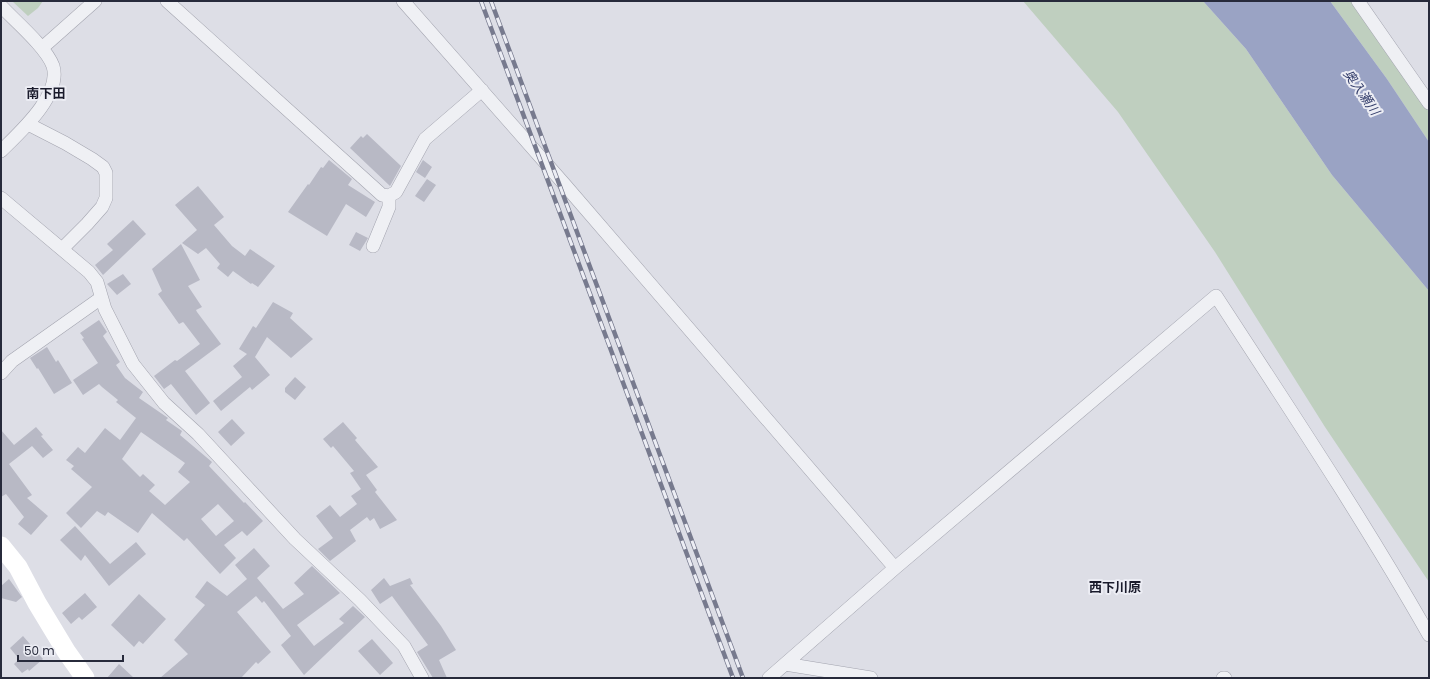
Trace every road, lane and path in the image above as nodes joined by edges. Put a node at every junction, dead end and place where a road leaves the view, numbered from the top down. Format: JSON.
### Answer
{"nodes":[{"id":1,"x":95,"y":1,"type":"edge"},
{"id":2,"x":166,"y":1,"type":"edge"},
{"id":3,"x":403,"y":1,"type":"edge"},
{"id":4,"x":1358,"y":1,"type":"edge"},
{"id":5,"x":1,"y":6,"type":"edge"},
{"id":6,"x":42,"y":48,"type":"junction"},
{"id":7,"x":482,"y":90,"type":"junction"},
{"id":8,"x":1429,"y":103,"type":"edge"},
{"id":9,"x":28,"y":124,"type":"junction"},
{"id":10,"x":1,"y":151,"type":"edge"},
{"id":11,"x":389,"y":196,"type":"junction"},
{"id":12,"x":1,"y":198,"type":"edge"},
{"id":13,"x":374,"y":246,"type":"dead end"},
{"id":14,"x":62,"y":249,"type":"junction"},
{"id":15,"x":101,"y":298,"type":"junction"},
{"id":16,"x":1,"y":373,"type":"edge"},
{"id":17,"x":1,"y":546,"type":"edge"},
{"id":18,"x":895,"y":568,"type":"junction"},
{"id":19,"x":1429,"y":635,"type":"edge"},
{"id":20,"x":785,"y":664,"type":"junction"},
{"id":21,"x":85,"y":678,"type":"edge"},
{"id":22,"x":422,"y":678,"type":"edge"},
{"id":23,"x":769,"y":678,"type":"edge"},
{"id":24,"x":871,"y":678,"type":"edge"}],
"edges":[{"from":1,"to":6,"type":"street"},
{"from":2,"to":11,"type":"street"},
{"from":3,"to":7,"type":"street"},
{"from":4,"to":8,"type":"street"},
{"from":5,"to":6,"type":"street"},
{"from":6,"to":9,"type":"street"},
{"from":7,"to":11,"type":"street"},
{"from":7,"to":18,"type":"street"},
{"from":9,"to":10,"type":"street"},
{"from":9,"to":14,"type":"street"},
{"from":11,"to":13,"type":"street"},
{"from":12,"to":14,"type":"street"},
{"from":14,"to":15,"type":"street"},
{"from":15,"to":16,"type":"street"},
{"from":15,"to":22,"type":"street"},
{"from":17,"to":21,"type":"main road"},
{"from":18,"to":19,"type":"street"},
{"from":18,"to":20,"type":"street"},
{"from":20,"to":23,"type":"street"},
{"from":20,"to":24,"type":"street"}]}
